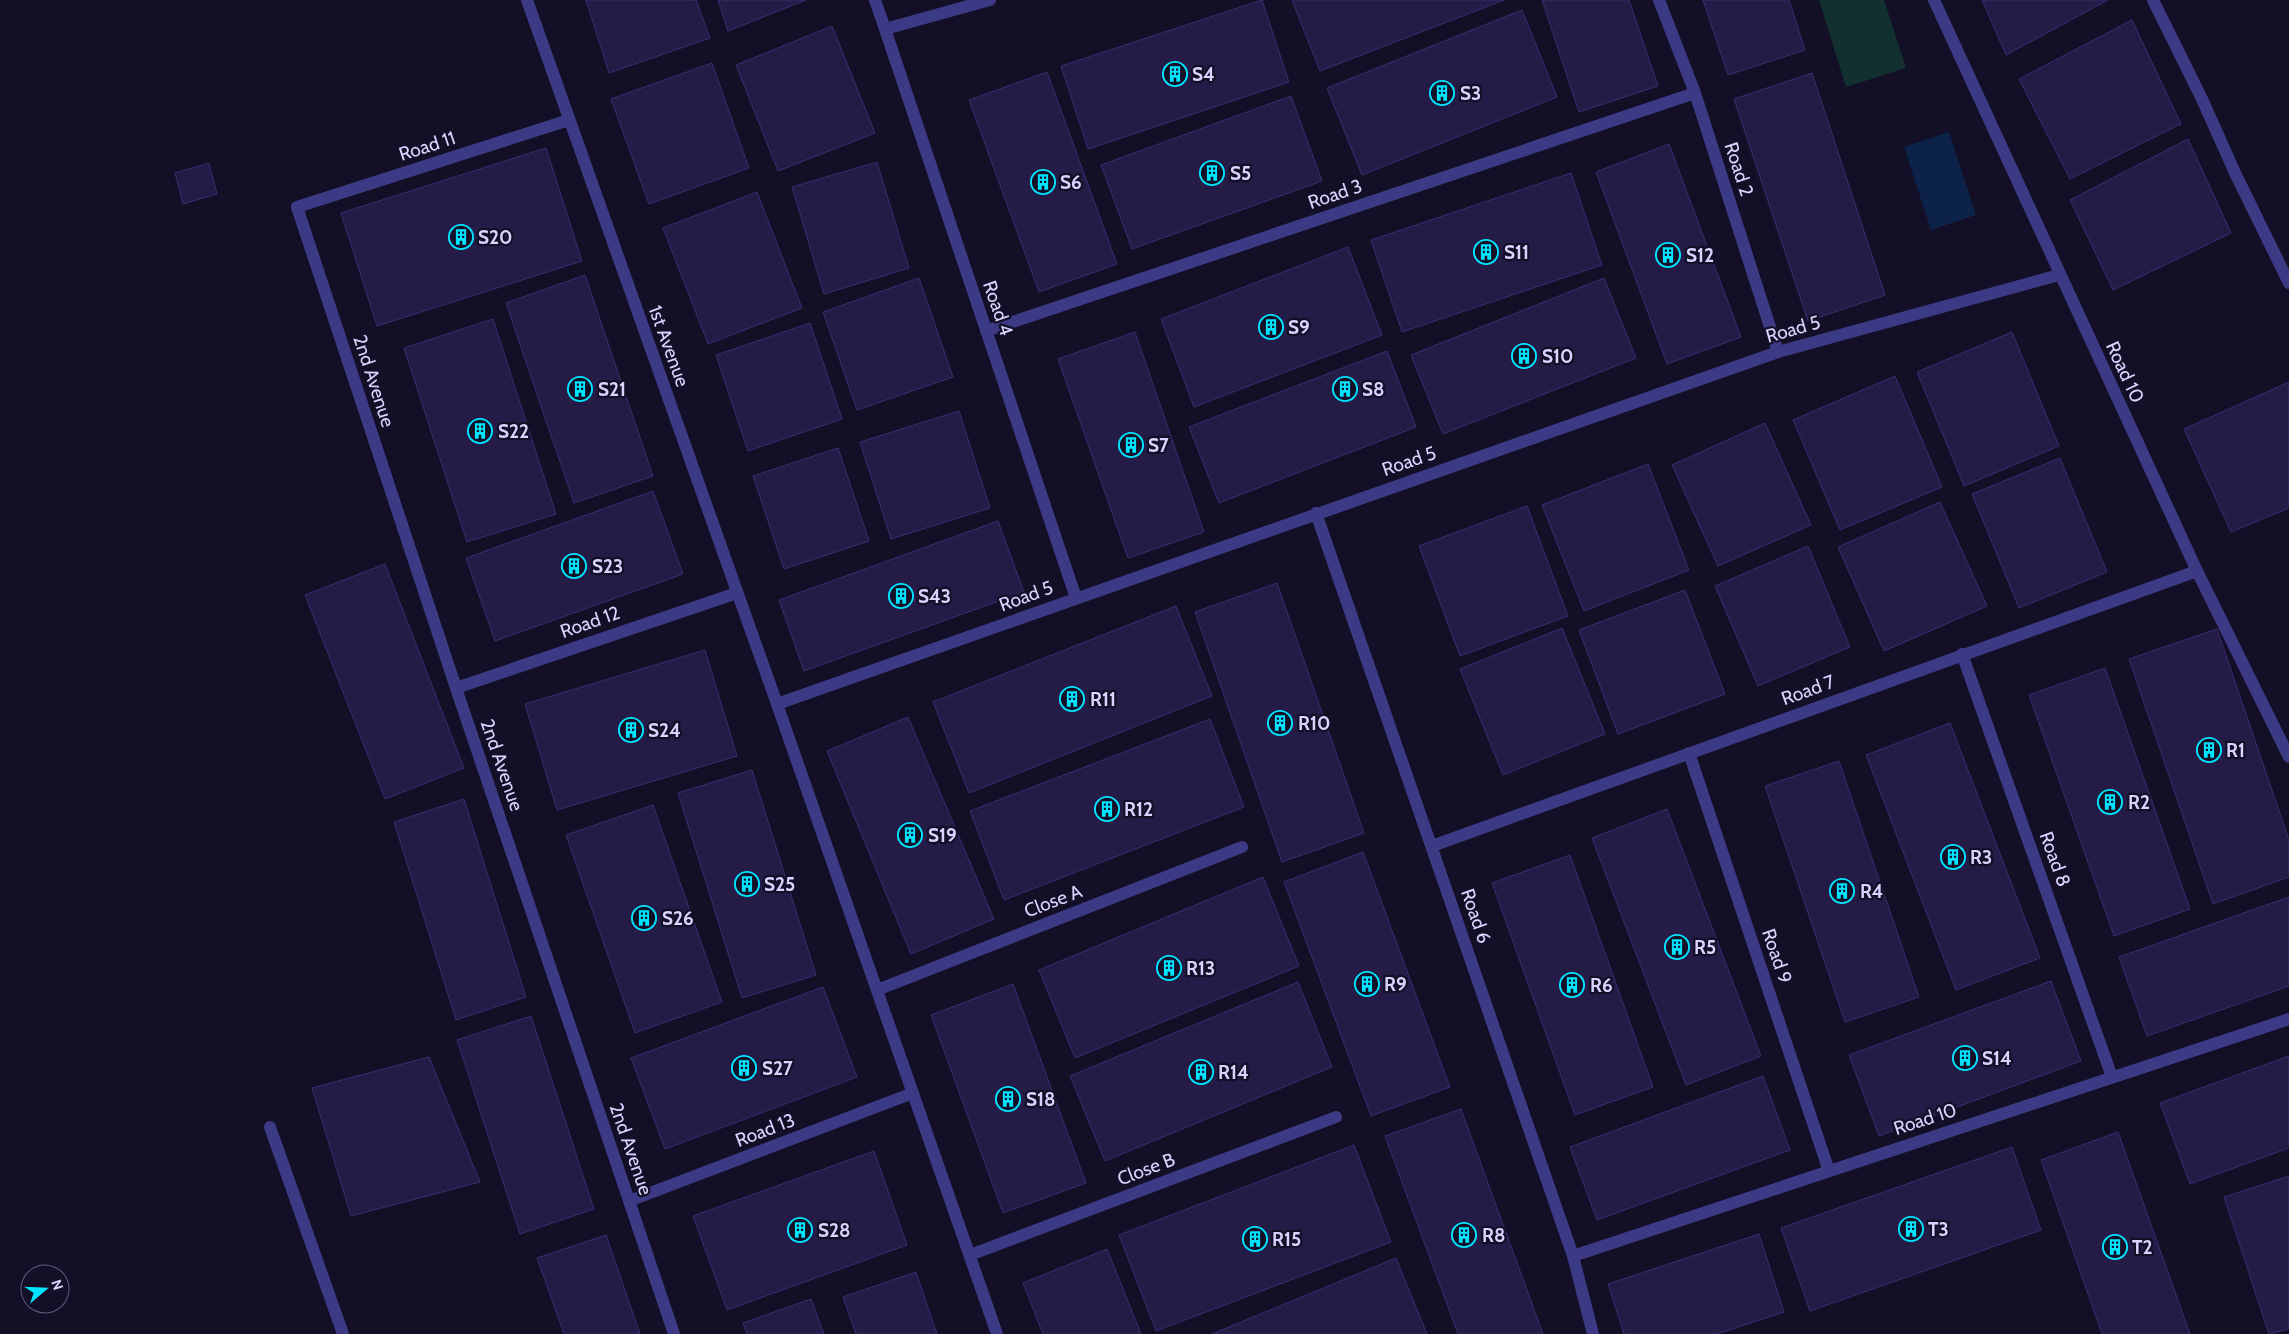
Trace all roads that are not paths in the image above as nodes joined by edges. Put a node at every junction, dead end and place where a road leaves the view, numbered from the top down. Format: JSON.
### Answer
{"nodes":[{"id":1,"x":527,"y":0,"type":"edge"},
{"id":2,"x":875,"y":0,"type":"edge"},
{"id":3,"x":990,"y":0,"type":"edge"},
{"id":4,"x":1659,"y":0,"type":"edge"},
{"id":5,"x":1934,"y":0,"type":"edge"},
{"id":6,"x":2153,"y":0,"type":"edge"},
{"id":7,"x":885,"y":29,"type":"junction"},
{"id":8,"x":1695,"y":93,"type":"junction"},
{"id":9,"x":569,"y":120,"type":"junction"},
{"id":10,"x":297,"y":207,"type":"joint"},
{"id":11,"x":2059,"y":276,"type":"junction"},
{"id":12,"x":2289,"y":283,"type":"edge"},
{"id":13,"x":986,"y":331,"type":"junction"},
{"id":14,"x":1778,"y":352,"type":"junction"},
{"id":15,"x":1316,"y":513,"type":"junction"},
{"id":16,"x":2197,"y":571,"type":"junction"},
{"id":17,"x":737,"y":593,"type":"junction"},
{"id":18,"x":1076,"y":598,"type":"junction"},
{"id":19,"x":1962,"y":654,"type":"junction"},
{"id":20,"x":456,"y":688,"type":"junction"},
{"id":21,"x":778,"y":704,"type":"junction"},
{"id":22,"x":1689,"y":753,"type":"junction"},
{"id":23,"x":2289,"y":757,"type":"edge"},
{"id":24,"x":1432,"y":846,"type":"junction"},
{"id":25,"x":1242,"y":847,"type":"dead end"},
{"id":26,"x":877,"y":990,"type":"junction"},
{"id":27,"x":2289,"y":1019,"type":"edge"},
{"id":28,"x":2112,"y":1077,"type":"junction"},
{"id":29,"x":913,"y":1093,"type":"junction"},
{"id":30,"x":1336,"y":1117,"type":"dead end"},
{"id":31,"x":270,"y":1128,"type":"dead end"},
{"id":32,"x":1829,"y":1171,"type":"junction"},
{"id":33,"x":629,"y":1201,"type":"junction"},
{"id":34,"x":970,"y":1256,"type":"junction"},
{"id":35,"x":1573,"y":1256,"type":"junction"},
{"id":36,"x":343,"y":1334,"type":"edge"},
{"id":37,"x":674,"y":1334,"type":"edge"},
{"id":38,"x":997,"y":1334,"type":"edge"},
{"id":39,"x":1593,"y":1334,"type":"edge"}],
"edges":[{"from":1,"to":9,"type":"street","name":"1st Avenue"},
{"from":2,"to":7,"type":"street","name":"Road 4"},
{"from":3,"to":7,"type":"street"},
{"from":4,"to":8,"type":"street","name":"Road 2"},
{"from":5,"to":11,"type":"street","name":"Road 10"},
{"from":6,"to":12,"type":"street"},
{"from":7,"to":13,"type":"street","name":"Road 4"},
{"from":8,"to":13,"type":"street","name":"Road 3"},
{"from":8,"to":14,"type":"street","name":"Road 2"},
{"from":9,"to":10,"type":"street","name":"Road 11"},
{"from":9,"to":17,"type":"street","name":"1st Avenue"},
{"from":10,"to":20,"type":"street","name":"2nd Avenue"},
{"from":11,"to":14,"type":"street","name":"Road 5"},
{"from":11,"to":16,"type":"street","name":"Road 10"},
{"from":13,"to":18,"type":"street","name":"Road 4"},
{"from":14,"to":15,"type":"street","name":"Road 5"},
{"from":15,"to":18,"type":"street","name":"Road 5"},
{"from":15,"to":24,"type":"street","name":"Road 6"},
{"from":16,"to":19,"type":"street","name":"Road 7"},
{"from":16,"to":23,"type":"street","name":"Road 10"},
{"from":17,"to":20,"type":"street","name":"Road 12"},
{"from":17,"to":21,"type":"street","name":"1st Avenue"},
{"from":18,"to":21,"type":"street","name":"Road 5"},
{"from":19,"to":22,"type":"street","name":"Road 7"},
{"from":19,"to":28,"type":"street","name":"Road 8"},
{"from":20,"to":33,"type":"street","name":"2nd Avenue"},
{"from":21,"to":26,"type":"street"},
{"from":22,"to":24,"type":"street","name":"Road 7"},
{"from":22,"to":32,"type":"street","name":"Road 9"},
{"from":24,"to":35,"type":"street","name":"Road 6"},
{"from":25,"to":26,"type":"street","name":"Close A"},
{"from":26,"to":29,"type":"street"},
{"from":27,"to":28,"type":"street","name":"Road 10"},
{"from":28,"to":32,"type":"street","name":"Road 10"},
{"from":29,"to":33,"type":"street","name":"Road 13"},
{"from":29,"to":34,"type":"street"},
{"from":30,"to":34,"type":"street","name":"Close B"},
{"from":31,"to":36,"type":"street"},
{"from":32,"to":35,"type":"street","name":"Road 10"},
{"from":33,"to":37,"type":"street","name":"2nd Avenue"},
{"from":34,"to":38,"type":"street"},
{"from":35,"to":39,"type":"street","name":"Road 6"}]}
